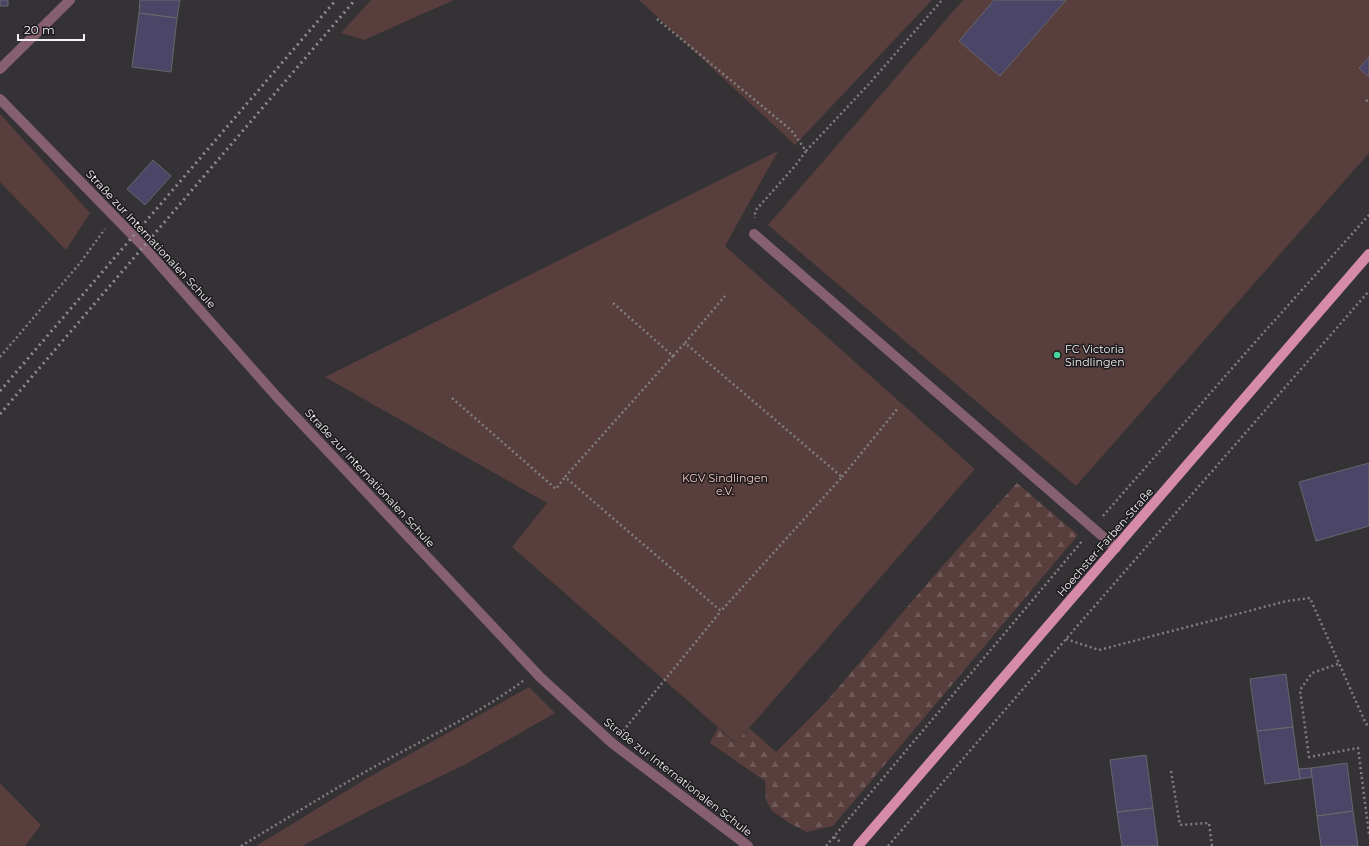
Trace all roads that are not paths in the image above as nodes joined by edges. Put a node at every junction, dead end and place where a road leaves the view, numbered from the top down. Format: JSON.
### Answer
{"nodes":[{"id":1,"x":70,"y":0,"type":"edge"},
{"id":2,"x":0,"y":69,"type":"edge"},
{"id":3,"x":0,"y":99,"type":"edge"},
{"id":4,"x":754,"y":234,"type":"road end"},
{"id":5,"x":1369,"y":254,"type":"edge"},
{"id":6,"x":1116,"y":548,"type":"junction"},
{"id":7,"x":748,"y":846,"type":"edge"},
{"id":8,"x":858,"y":846,"type":"edge"}],
"edges":[{"from":1,"to":2,"type":"street"},
{"from":3,"to":7,"type":"street","name":"Straße zur Internationalen Schule"},
{"from":4,"to":6,"type":"street"},
{"from":5,"to":6,"type":"main road","name":"Hoechster-Farben-Straße"},
{"from":6,"to":8,"type":"main road","name":"Hoechster-Farben-Straße"}]}
